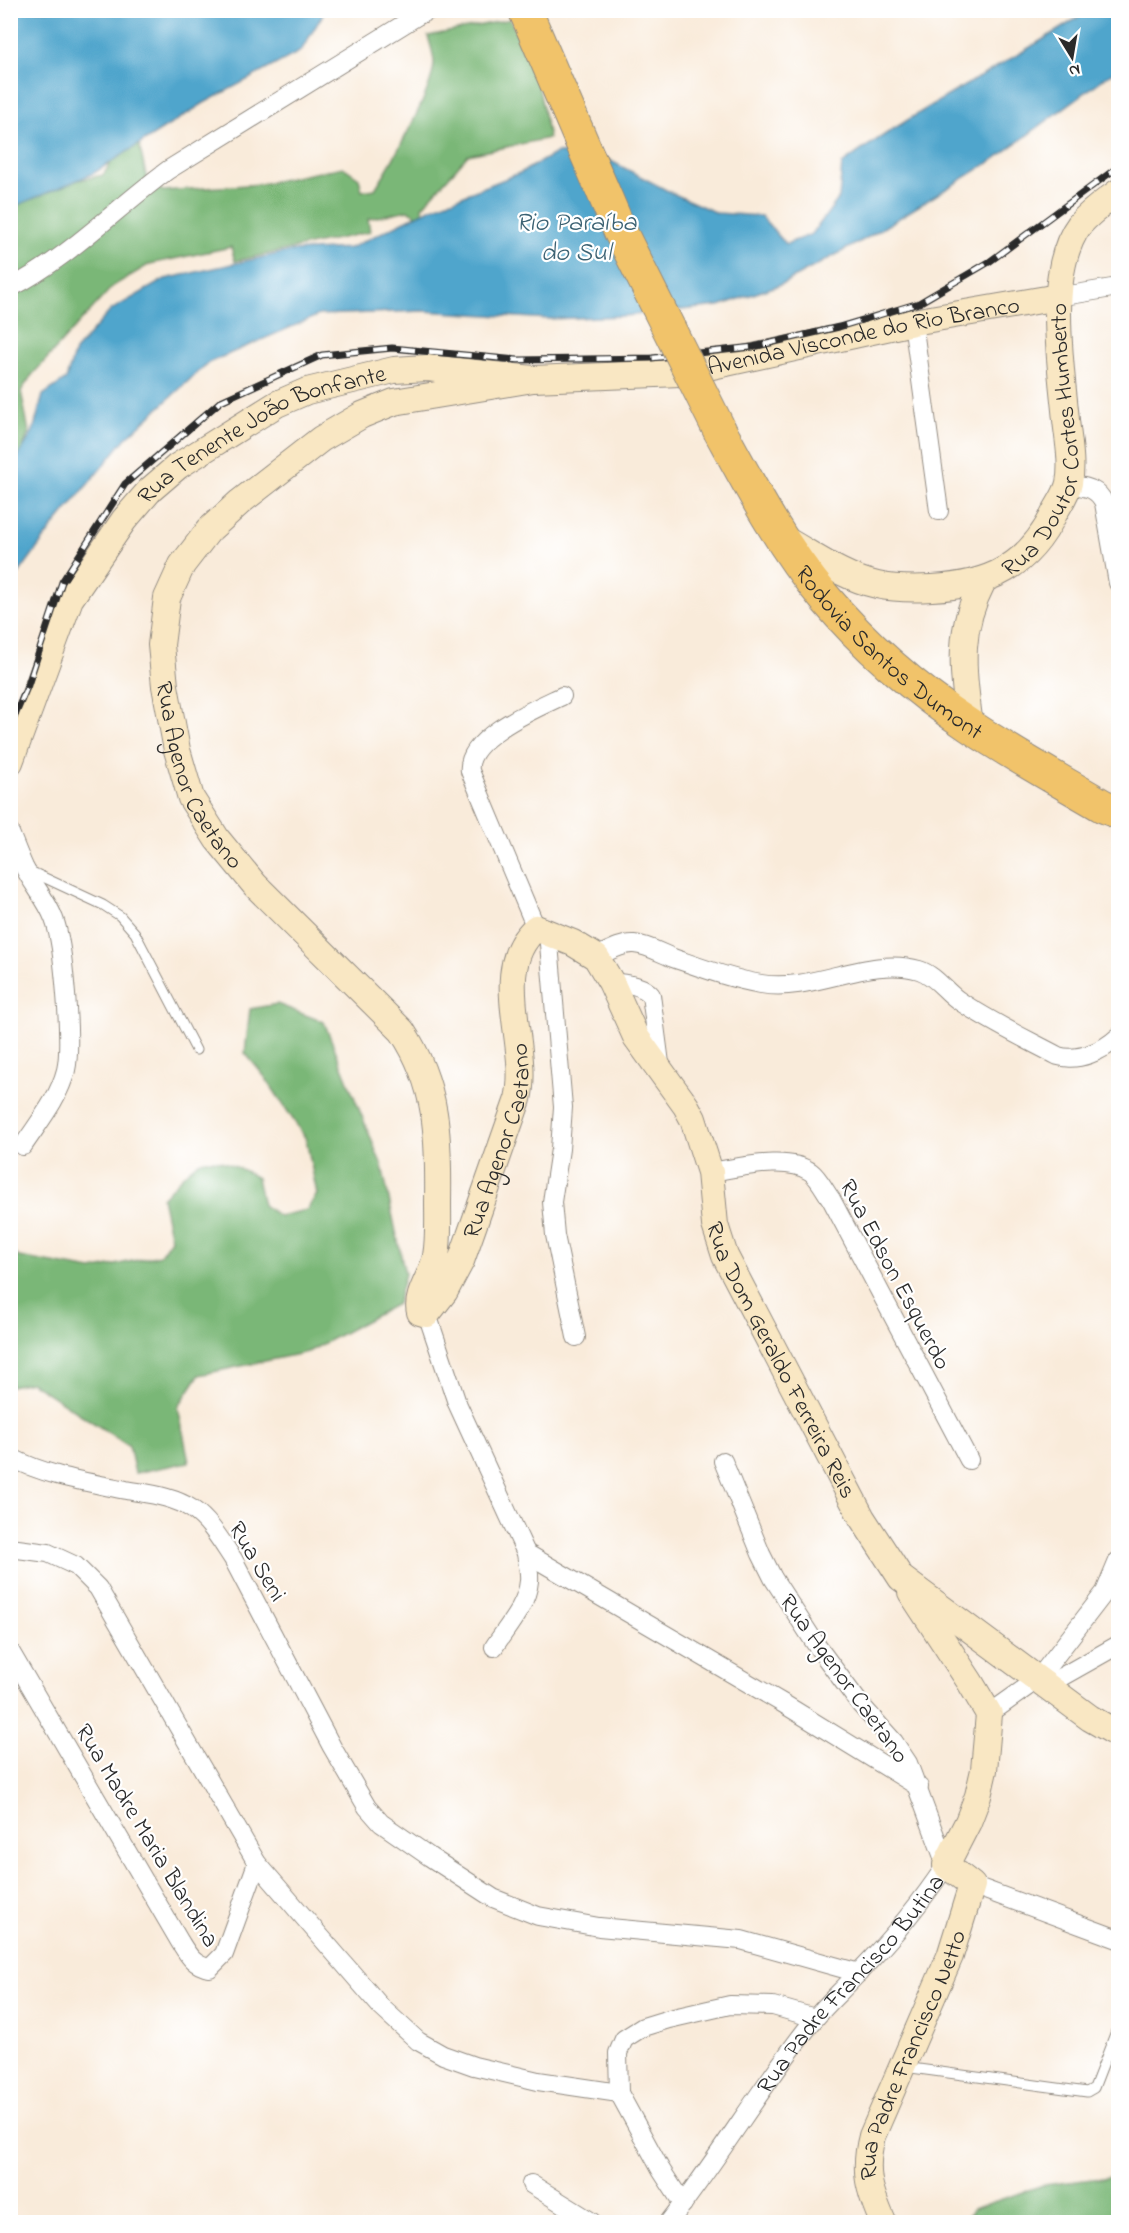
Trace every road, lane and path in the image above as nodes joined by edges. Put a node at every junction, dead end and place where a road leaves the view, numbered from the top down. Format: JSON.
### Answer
{"nodes":[{"id":1,"x":429,"y":10,"type":"edge"},
{"id":2,"x":525,"y":10,"type":"edge"},
{"id":3,"x":1119,"y":192,"type":"edge"},
{"id":4,"x":1119,"y":287,"type":"edge"},
{"id":5,"x":10,"y":288,"type":"edge"},
{"id":6,"x":1058,"y":297,"type":"junction"},
{"id":7,"x":913,"y":322,"type":"junction"},
{"id":8,"x":680,"y":374,"type":"joint"},
{"id":9,"x":533,"y":379,"type":"junction"},
{"id":10,"x":1069,"y":484,"type":"junction"},
{"id":11,"x":939,"y":511,"type":"dead end"},
{"id":12,"x":781,"y":538,"type":"junction"},
{"id":13,"x":983,"y":581,"type":"junction"},
{"id":14,"x":1119,"y":583,"type":"edge"},
{"id":15,"x":562,"y":696,"type":"dead end"},
{"id":16,"x":970,"y":726,"type":"junction"},
{"id":17,"x":10,"y":762,"type":"edge"},
{"id":18,"x":1119,"y":812,"type":"edge"},
{"id":19,"x":10,"y":833,"type":"edge"},
{"id":20,"x":25,"y":868,"type":"junction"},
{"id":21,"x":542,"y":930,"type":"junction"},
{"id":22,"x":596,"y":957,"type":"junction"},
{"id":23,"x":1119,"y":1037,"type":"edge"},
{"id":24,"x":196,"y":1050,"type":"dead end"},
{"id":25,"x":23,"y":1146,"type":"dead end"},
{"id":26,"x":710,"y":1172,"type":"junction"},
{"id":27,"x":426,"y":1314,"type":"junction"},
{"id":28,"x":576,"y":1337,"type":"dead end"},
{"id":29,"x":10,"y":1457,"type":"edge"},
{"id":30,"x":969,"y":1460,"type":"dead end"},
{"id":31,"x":723,"y":1461,"type":"dead end"},
{"id":32,"x":10,"y":1548,"type":"edge"},
{"id":33,"x":526,"y":1552,"type":"junction"},
{"id":34,"x":1119,"y":1561,"type":"edge"},
{"id":35,"x":901,"y":1578,"type":"junction"},
{"id":36,"x":1119,"y":1645,"type":"edge"},
{"id":37,"x":494,"y":1647,"type":"dead end"},
{"id":38,"x":10,"y":1652,"type":"edge"},
{"id":39,"x":1042,"y":1682,"type":"junction"},
{"id":40,"x":989,"y":1714,"type":"junction"},
{"id":41,"x":1119,"y":1734,"type":"edge"},
{"id":42,"x":919,"y":1787,"type":"junction"},
{"id":43,"x":257,"y":1863,"type":"junction"},
{"id":44,"x":946,"y":1864,"type":"junction"},
{"id":45,"x":972,"y":1885,"type":"junction"},
{"id":46,"x":1119,"y":1939,"type":"edge"},
{"id":47,"x":858,"y":1973,"type":"junction"},
{"id":48,"x":815,"y":2018,"type":"junction"},
{"id":49,"x":1119,"y":2026,"type":"edge"},
{"id":50,"x":902,"y":2066,"type":"junction"},
{"id":51,"x":619,"y":2093,"type":"junction"},
{"id":52,"x":531,"y":2184,"type":"dead end"},
{"id":53,"x":683,"y":2204,"type":"junction"},
{"id":54,"x":592,"y":2223,"type":"edge"},
{"id":55,"x":669,"y":2223,"type":"edge"},
{"id":56,"x":884,"y":2223,"type":"edge"}],
"edges":[{"from":1,"to":5,"type":"street"},
{"from":2,"to":12,"type":"highway","name":"Rodovia Santos Dumont","bridge":true},
{"from":3,"to":6,"type":"street","name":"Rua Doutor Cortes Humberto"},
{"from":4,"to":6,"type":"street","name":"Avenida Visconde do Rio Branco"},
{"from":6,"to":7,"type":"street","name":"Avenida Visconde do Rio Branco"},
{"from":6,"to":10,"type":"street","name":"Rua Doutor Cortes Humberto"},
{"from":7,"to":8,"type":"street","name":"Avenida Visconde do Rio Branco"},
{"from":7,"to":11,"type":"street"},
{"from":8,"to":9,"type":"street","name":"Rua Tenente João Bonfante"},
{"from":9,"to":17,"type":"street","name":"Rua Tenente João Bonfante"},
{"from":9,"to":27,"type":"street","name":"Rua Agenor Caetano"},
{"from":10,"to":13,"type":"street","name":"Rua Doutor Cortes Humberto"},
{"from":10,"to":14,"type":"street"},
{"from":12,"to":13,"type":"street","name":"Rua Doutor Cortes Humberto"},
{"from":12,"to":16,"type":"highway","name":"Rodovia Santos Dumont"},
{"from":13,"to":16,"type":"street"},
{"from":15,"to":21,"type":"street"},
{"from":16,"to":18,"type":"highway","name":"Rodovia Santos Dumont"},
{"from":19,"to":20,"type":"street"},
{"from":20,"to":24,"type":"lane"},
{"from":20,"to":25,"type":"street"},
{"from":21,"to":22,"type":"street","name":"Rua Dom Geraldo Ferreira Reis"},
{"from":21,"to":27,"type":"street","name":"Rua Agenor Caetano"},
{"from":21,"to":28,"type":"street"},
{"from":22,"to":23,"type":"street"},
{"from":22,"to":26,"type":"street","name":"Rua Dom Geraldo Ferreira Reis"},
{"from":26,"to":30,"type":"street","name":"Rua Edson Esquerdo"},
{"from":26,"to":35,"type":"street","name":"Rua Dom Geraldo Ferreira Reis"},
{"from":27,"to":33,"type":"street","name":"Rua Agenor Caetano"},
{"from":29,"to":47,"type":"street","name":"Rua Seni"},
{"from":31,"to":42,"type":"street","name":"Rua Agenor Caetano"},
{"from":32,"to":43,"type":"street"},
{"from":33,"to":37,"type":"street","name":"Rua Agenor Caetano"},
{"from":33,"to":42,"type":"street"},
{"from":34,"to":39,"type":"street"},
{"from":35,"to":39,"type":"street","name":"Rua Dom Geraldo Ferreira Reis"},
{"from":35,"to":40,"type":"street"},
{"from":36,"to":39,"type":"street"},
{"from":38,"to":43,"type":"street","name":"Rua Madre Maria Blandina"},
{"from":39,"to":40,"type":"street"},
{"from":39,"to":41,"type":"street","name":"Rua Dom Geraldo Ferreira Reis"},
{"from":40,"to":44,"type":"street","name":"Rua Padre Francisco Butina"},
{"from":42,"to":44,"type":"street","name":"Rua Agenor Caetano"},
{"from":43,"to":51,"type":"street"},
{"from":44,"to":45,"type":"street"},
{"from":44,"to":47,"type":"street","name":"Rua Padre Francisco Butina"},
{"from":45,"to":46,"type":"street"},
{"from":45,"to":50,"type":"street","name":"Rua Padre Francisco Netto"},
{"from":47,"to":48,"type":"street","name":"Rua Padre Francisco Butina"},
{"from":48,"to":51,"type":"street"},
{"from":48,"to":53,"type":"street","name":"Rua Padre Francisco Butina"},
{"from":49,"to":50,"type":"lane"},
{"from":50,"to":56,"type":"street","name":"Rua Padre Francisco Netto"},
{"from":51,"to":53,"type":"street"},
{"from":52,"to":54,"type":"street"},
{"from":53,"to":55,"type":"street","name":"Rua Padre Francisco Butina"}]}
